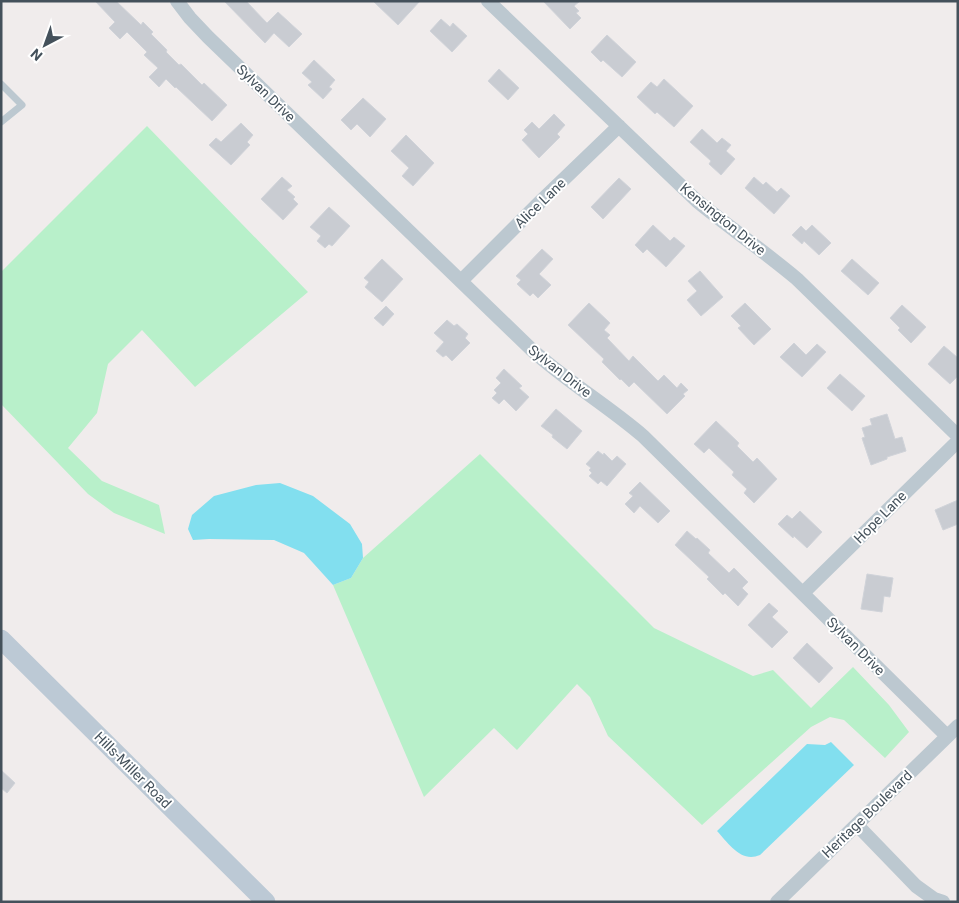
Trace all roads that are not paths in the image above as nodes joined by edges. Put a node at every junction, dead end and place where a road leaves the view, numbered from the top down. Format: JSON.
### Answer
{"nodes":[{"id":1,"x":177,"y":1,"type":"edge"},
{"id":2,"x":488,"y":1,"type":"edge"},
{"id":3,"x":1,"y":84,"type":"edge"},
{"id":4,"x":1,"y":122,"type":"edge"},
{"id":5,"x":619,"y":126,"type":"junction"},
{"id":6,"x":461,"y":281,"type":"junction"},
{"id":7,"x":958,"y":436,"type":"edge"},
{"id":8,"x":958,"y":441,"type":"edge"},
{"id":9,"x":803,"y":593,"type":"junction"},
{"id":10,"x":1,"y":639,"type":"edge"},
{"id":11,"x":958,"y":726,"type":"edge"},
{"id":12,"x":947,"y":736,"type":"junction"},
{"id":13,"x":857,"y":824,"type":"junction"},
{"id":14,"x":266,"y":902,"type":"edge"},
{"id":15,"x":777,"y":902,"type":"edge"},
{"id":16,"x":942,"y":902,"type":"edge"}],
"edges":[{"from":1,"to":6,"type":"street","name":"Sylvan Drive"},
{"from":2,"to":5,"type":"street","name":"Kensington Drive"},
{"from":3,"to":4,"type":"lane"},
{"from":5,"to":6,"type":"street","name":"Alice Lane"},
{"from":5,"to":7,"type":"street","name":"Kensington Drive"},
{"from":6,"to":9,"type":"street","name":"Sylvan Drive"},
{"from":8,"to":9,"type":"street","name":"Hope Lane"},
{"from":9,"to":12,"type":"street","name":"Sylvan Drive"},
{"from":10,"to":14,"type":"street","name":"Hills-Miller Road"},
{"from":11,"to":12,"type":"street","name":"Heritage Boulevard"},
{"from":12,"to":13,"type":"street","name":"Heritage Boulevard"},
{"from":13,"to":15,"type":"street","name":"Heritage Boulevard"},
{"from":13,"to":16,"type":"street"}]}
